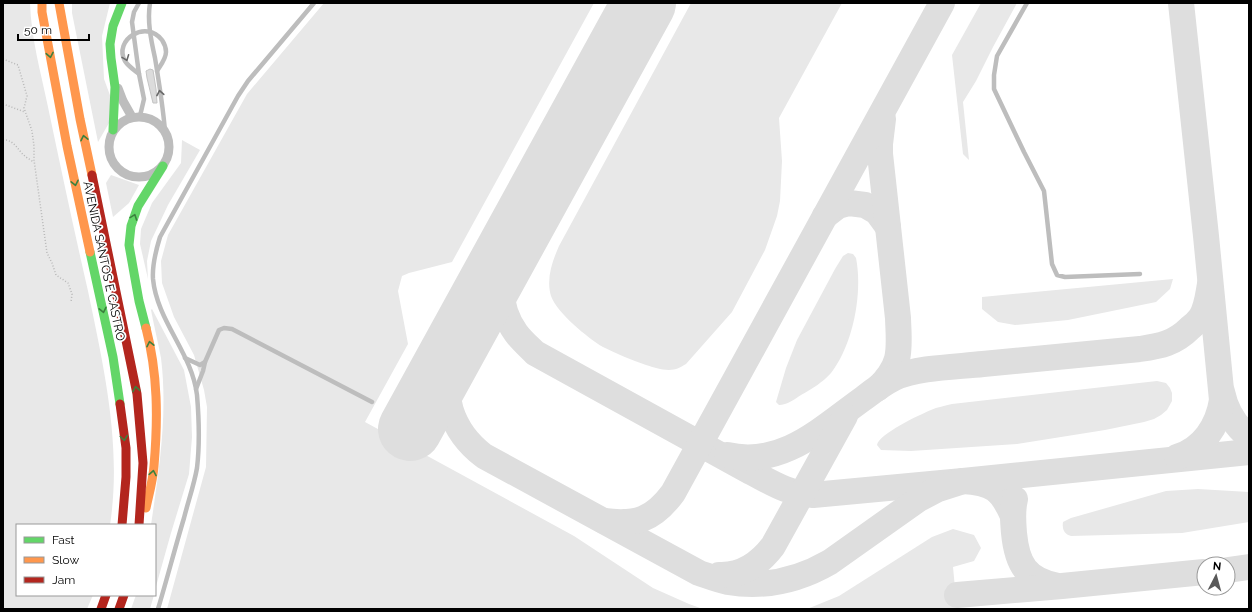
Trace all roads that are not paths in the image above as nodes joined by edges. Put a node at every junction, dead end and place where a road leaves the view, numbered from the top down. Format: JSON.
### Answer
{"nodes":[{"id":1,"x":42,"y":3,"type":"edge"},
{"id":2,"x":60,"y":3,"type":"edge"},
{"id":3,"x":122,"y":3,"type":"edge"},
{"id":4,"x":139,"y":3,"type":"edge"},
{"id":5,"x":150,"y":3,"type":"edge"},
{"id":6,"x":314,"y":3,"type":"edge"},
{"id":7,"x":1027,"y":3,"type":"edge"},
{"id":8,"x":150,"y":32,"type":"junction"},
{"id":9,"x":133,"y":34,"type":"junction"},
{"id":10,"x":157,"y":71,"type":"junction"},
{"id":11,"x":139,"y":74,"type":"junction"},
{"id":12,"x":114,"y":81,"type":"junction"},
{"id":13,"x":136,"y":116,"type":"junction"},
{"id":14,"x":113,"y":130,"type":"junction"},
{"id":15,"x":165,"y":131,"type":"junction"},
{"id":16,"x":163,"y":166,"type":"junction"},
{"id":17,"x":1140,"y":274,"type":"dead end"},
{"id":18,"x":185,"y":358,"type":"junction"},
{"id":19,"x":205,"y":362,"type":"junction"},
{"id":20,"x":196,"y":390,"type":"junction"},
{"id":21,"x":372,"y":402,"type":"dead end"},
{"id":22,"x":122,"y":524,"type":"edge"},
{"id":23,"x":140,"y":524,"type":"edge"},
{"id":24,"x":140,"y":524,"type":"edge"},
{"id":25,"x":106,"y":596,"type":"edge"},
{"id":26,"x":124,"y":596,"type":"edge"},
{"id":27,"x":101,"y":609,"type":"edge"},
{"id":28,"x":119,"y":609,"type":"edge"},
{"id":29,"x":158,"y":609,"type":"edge"}],
"edges":[{"from":1,"to":22,"type":"main road","name":"AVENIDA SANTOS E CASTRO","one_way":true},
{"from":23,"to":2,"type":"main road","name":"AVENIDA SANTOS E CASTRO","one_way":true},
{"from":3,"to":12,"type":"main road"},
{"from":4,"to":9,"type":"lane"},
{"from":5,"to":8,"type":"lane"},
{"from":6,"to":18,"type":"lane"},
{"from":7,"to":17,"type":"lane"},
{"from":8,"to":9,"type":"lane"},
{"from":8,"to":10,"type":"lane"},
{"from":8,"to":10,"type":"lane"},
{"from":9,"to":11,"type":"lane"},
{"from":9,"to":11,"type":"lane","one_way":true},
{"from":15,"to":10,"type":"lane","one_way":true},
{"from":11,"to":13,"type":"lane"},
{"from":12,"to":13,"type":"street"},
{"from":12,"to":14,"type":"main road"},
{"from":13,"to":14,"type":"street"},
{"from":13,"to":15,"type":"street"},
{"from":14,"to":16,"type":"street"},
{"from":15,"to":16,"type":"street"},
{"from":24,"to":16,"type":"main road","one_way":true},
{"from":18,"to":19,"type":"lane"},
{"from":18,"to":20,"type":"lane"},
{"from":19,"to":20,"type":"lane"},
{"from":19,"to":21,"type":"lane"},
{"from":20,"to":29,"type":"lane"},
{"from":25,"to":27,"type":"main road"},
{"from":26,"to":28,"type":"main road"}]}
